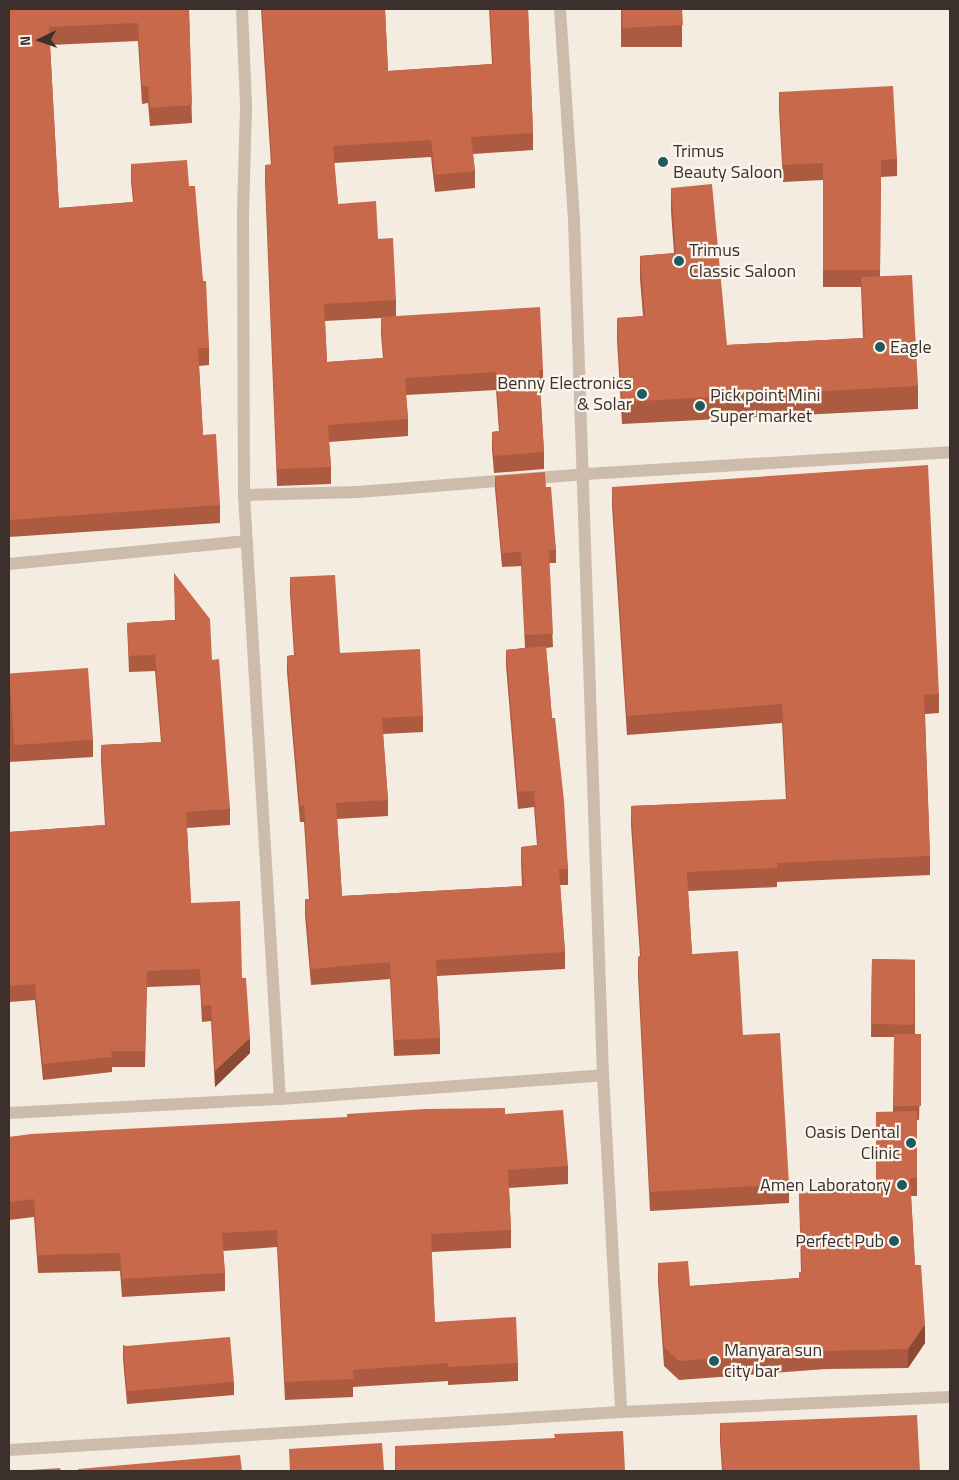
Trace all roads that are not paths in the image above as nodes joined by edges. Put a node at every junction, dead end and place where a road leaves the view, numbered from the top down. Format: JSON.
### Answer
{"nodes":[{"id":1,"x":242,"y":9,"type":"edge"},
{"id":2,"x":560,"y":9,"type":"edge"},
{"id":3,"x":950,"y":452,"type":"edge"},
{"id":4,"x":585,"y":474,"type":"junction"},
{"id":5,"x":244,"y":494,"type":"junction"},
{"id":6,"x":247,"y":541,"type":"junction"},
{"id":7,"x":9,"y":564,"type":"edge"},
{"id":8,"x":603,"y":1075,"type":"junction"},
{"id":9,"x":280,"y":1099,"type":"junction"},
{"id":10,"x":9,"y":1112,"type":"edge"},
{"id":11,"x":950,"y":1397,"type":"edge"},
{"id":12,"x":621,"y":1412,"type":"junction"},
{"id":13,"x":9,"y":1450,"type":"edge"}],
"edges":[{"from":1,"to":5,"type":"street"},
{"from":2,"to":4,"type":"street"},
{"from":3,"to":4,"type":"street"},
{"from":4,"to":5,"type":"street"},
{"from":4,"to":8,"type":"street"},
{"from":5,"to":6,"type":"street"},
{"from":6,"to":7,"type":"street"},
{"from":6,"to":9,"type":"street"},
{"from":8,"to":9,"type":"street"},
{"from":8,"to":12,"type":"street"},
{"from":9,"to":10,"type":"street"},
{"from":11,"to":12,"type":"street"},
{"from":12,"to":13,"type":"street"}]}
